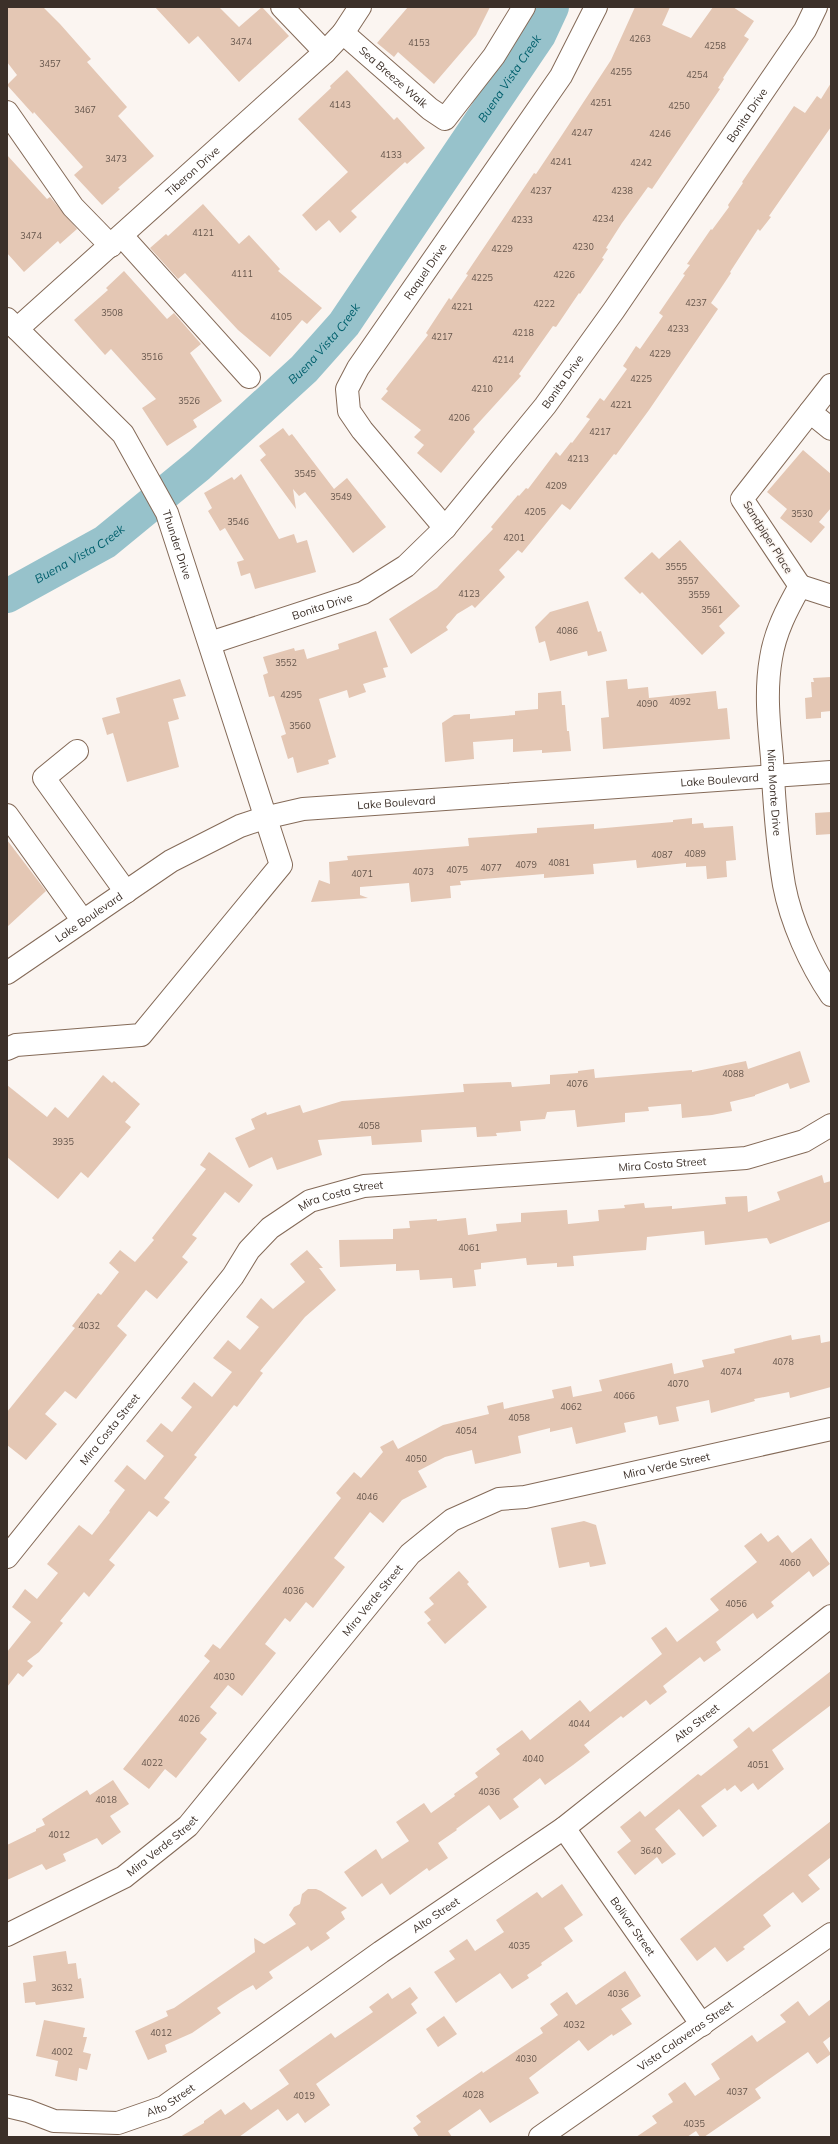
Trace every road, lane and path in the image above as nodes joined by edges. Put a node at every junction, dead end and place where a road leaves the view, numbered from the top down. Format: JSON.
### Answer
{"nodes":[{"id":1,"x":282,"y":7,"type":"edge"},
{"id":2,"x":360,"y":7,"type":"edge"},
{"id":3,"x":524,"y":7,"type":"edge"},
{"id":4,"x":596,"y":7,"type":"edge"},
{"id":5,"x":816,"y":7,"type":"edge"},
{"id":6,"x":343,"y":32,"type":"junction"},
{"id":7,"x":325,"y":52,"type":"junction"},
{"id":8,"x":7,"y":112,"type":"edge"},
{"id":9,"x":116,"y":241,"type":"junction"},
{"id":10,"x":12,"y":324,"type":"edge"},
{"id":11,"x":249,"y":377,"type":"dead end"},
{"id":12,"x":831,"y":384,"type":"edge"},
{"id":13,"x":810,"y":412,"type":"junction"},
{"id":14,"x":831,"y":429,"type":"edge"},
{"id":15,"x":445,"y":528,"type":"junction"},
{"id":16,"x":800,"y":586,"type":"junction"},
{"id":17,"x":831,"y":596,"type":"edge"},
{"id":18,"x":210,"y":643,"type":"junction"},
{"id":19,"x":77,"y":751,"type":"dead end"},
{"id":20,"x":831,"y":772,"type":"edge"},
{"id":21,"x":773,"y":776,"type":"junction"},
{"id":22,"x":7,"y":815,"type":"edge"},
{"id":23,"x":264,"y":818,"type":"junction"},
{"id":24,"x":126,"y":892,"type":"junction"},
{"id":25,"x":83,"y":921,"type":"junction"},
{"id":26,"x":7,"y":973,"type":"edge"},
{"id":27,"x":831,"y":996,"type":"edge"},
{"id":28,"x":7,"y":1049,"type":"edge"},
{"id":29,"x":831,"y":1125,"type":"edge"},
{"id":30,"x":831,"y":1429,"type":"edge"},
{"id":31,"x":7,"y":1557,"type":"edge"},
{"id":32,"x":831,"y":1616,"type":"edge"},
{"id":33,"x":564,"y":1828,"type":"junction"},
{"id":34,"x":831,"y":1934,"type":"edge"},
{"id":35,"x":7,"y":1935,"type":"edge"},
{"id":36,"x":702,"y":2025,"type":"junction"},
{"id":37,"x":7,"y":2106,"type":"edge"},
{"id":38,"x":540,"y":2137,"type":"edge"}],
"edges":[{"from":1,"to":7,"type":"street"},
{"from":2,"to":6,"type":"street","name":"Tiberon Drive"},
{"from":3,"to":6,"type":"street","name":"Sea Breeze Walk"},
{"from":4,"to":15,"type":"street","name":"Raquel Drive"},
{"from":5,"to":15,"type":"street","name":"Bonita Drive"},
{"from":6,"to":7,"type":"street","name":"Tiberon Drive"},
{"from":7,"to":9,"type":"street","name":"Tiberon Drive"},
{"from":8,"to":9,"type":"street"},
{"from":9,"to":10,"type":"street","name":"Tiberon Drive"},
{"from":9,"to":11,"type":"street"},
{"from":10,"to":18,"type":"street","name":"Thunder Drive"},
{"from":12,"to":13,"type":"street","name":"Sandpiper Place"},
{"from":13,"to":14,"type":"street"},
{"from":13,"to":16,"type":"street","name":"Sandpiper Place"},
{"from":15,"to":18,"type":"street","name":"Bonita Drive"},
{"from":16,"to":17,"type":"street"},
{"from":16,"to":21,"type":"street","name":"Mira Monte Drive"},
{"from":18,"to":23,"type":"street","name":"Thunder Drive"},
{"from":19,"to":24,"type":"street"},
{"from":20,"to":21,"type":"street","name":"Lake Boulevard"},
{"from":21,"to":23,"type":"street","name":"Lake Boulevard"},
{"from":21,"to":27,"type":"street","name":"Mira Monte Drive"},
{"from":22,"to":25,"type":"street"},
{"from":23,"to":24,"type":"street","name":"Lake Boulevard"},
{"from":23,"to":28,"type":"street","name":"Thunder Drive"},
{"from":24,"to":25,"type":"street","name":"Lake Boulevard"},
{"from":25,"to":26,"type":"street","name":"Lake Boulevard"},
{"from":29,"to":31,"type":"street","name":"Mira Costa Street"},
{"from":30,"to":35,"type":"street","name":"Mira Verde Street"},
{"from":32,"to":33,"type":"street","name":"Alto Street"},
{"from":33,"to":36,"type":"street","name":"Bolivar Street"},
{"from":33,"to":37,"type":"street","name":"Alto Street"},
{"from":34,"to":36,"type":"street","name":"Vista Calaveras Street"},
{"from":36,"to":38,"type":"street","name":"Vista Calaveras Street"}]}
